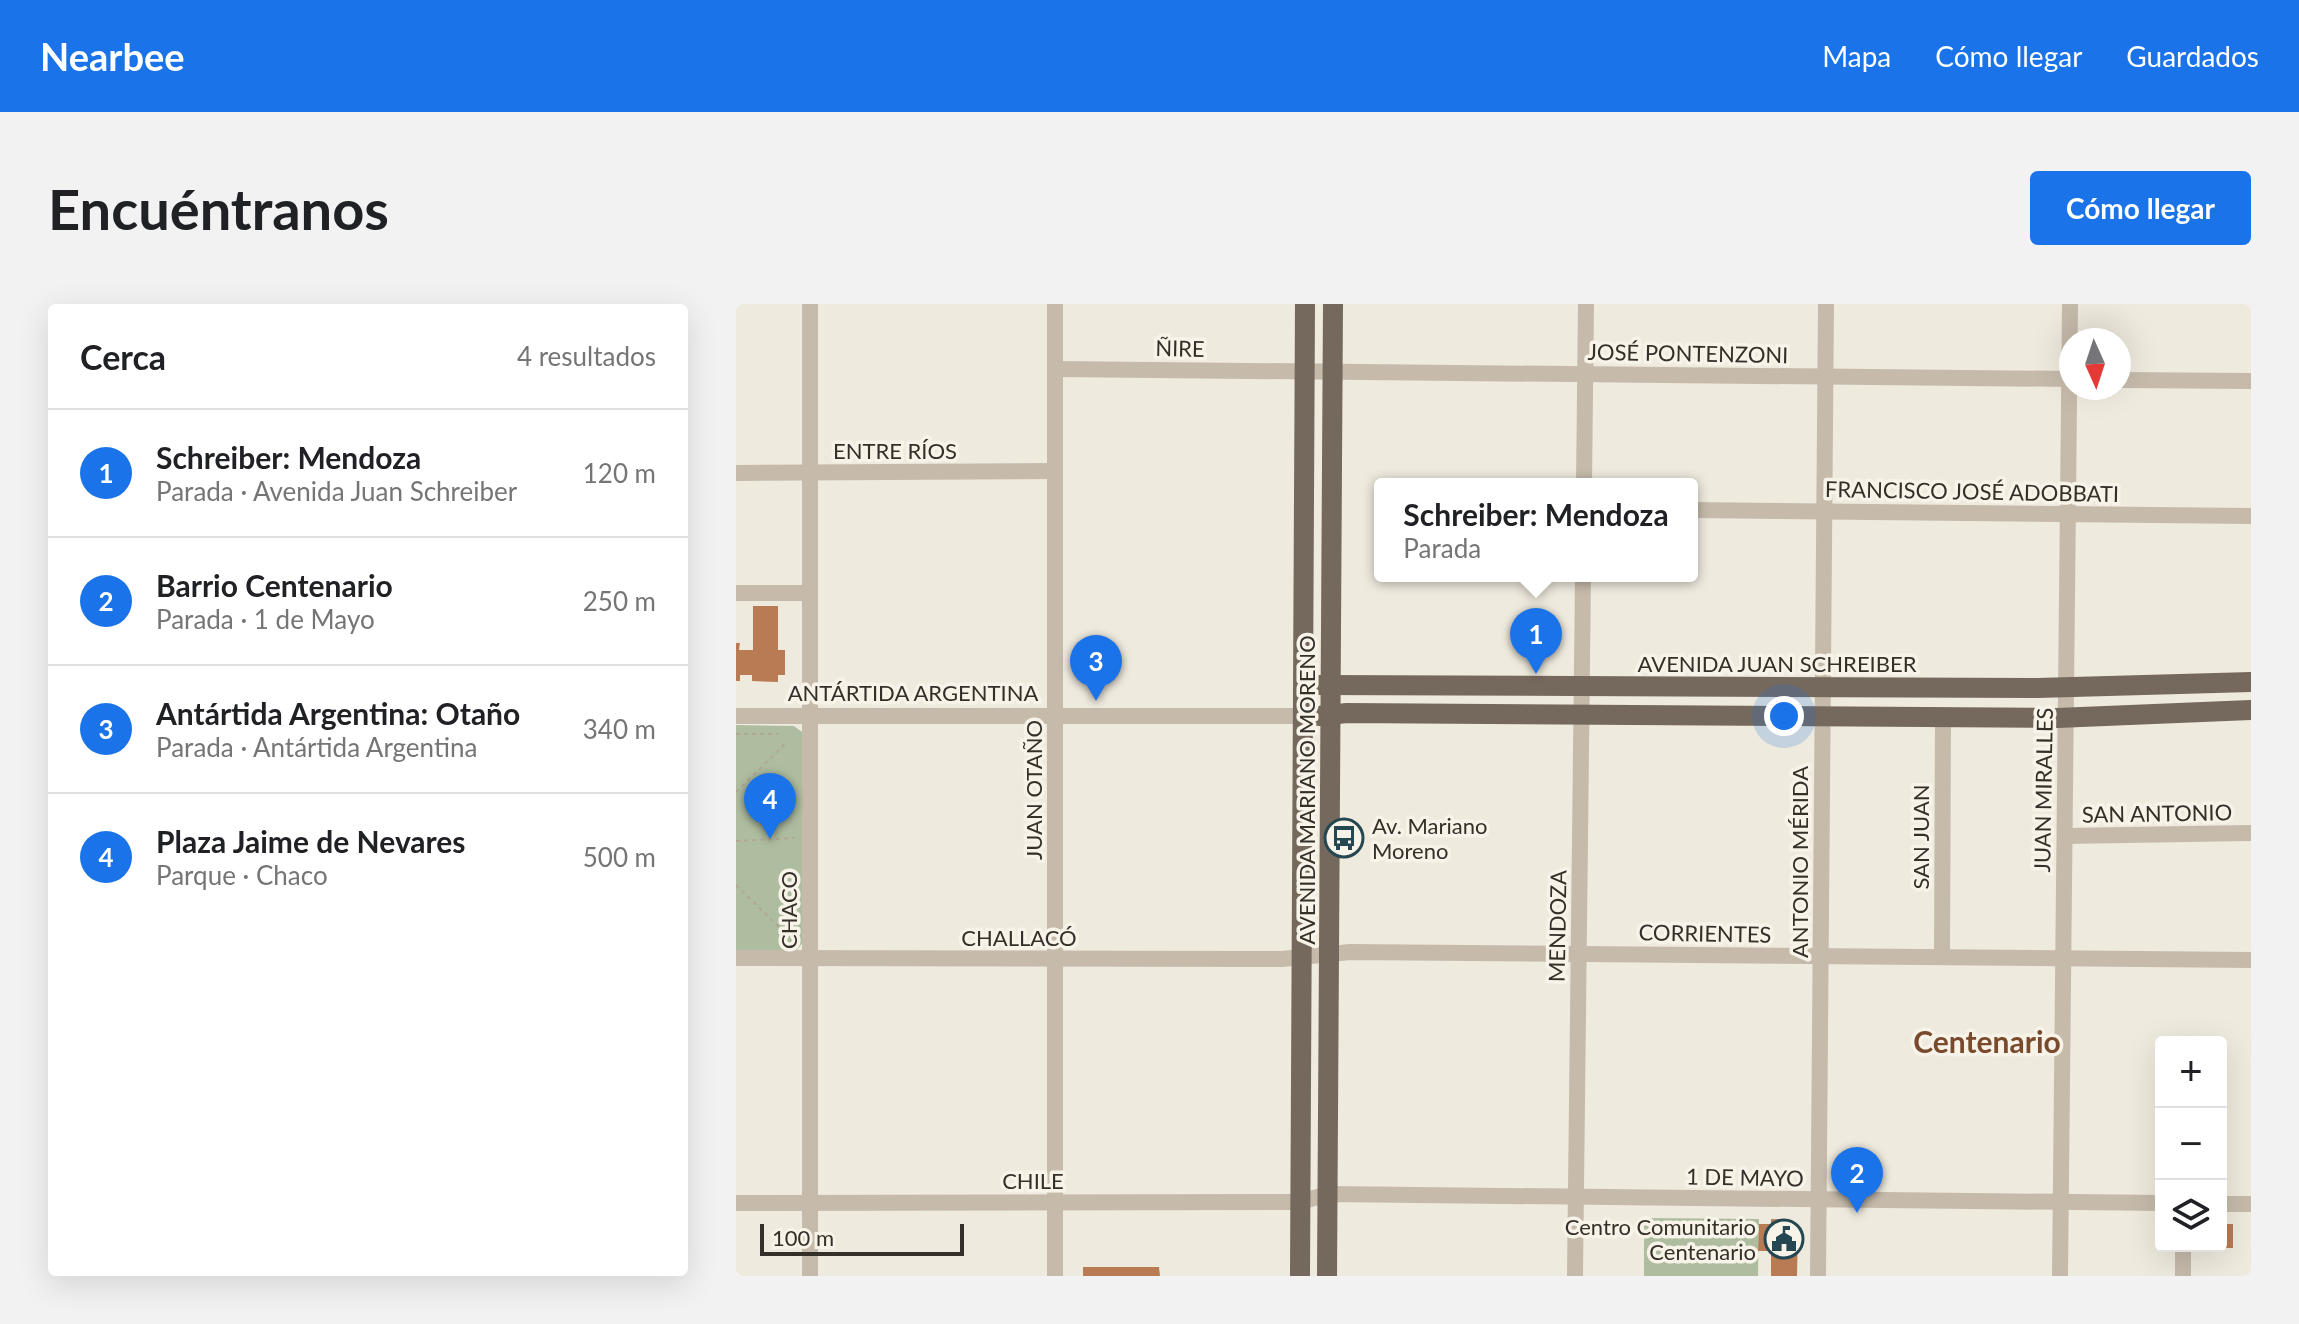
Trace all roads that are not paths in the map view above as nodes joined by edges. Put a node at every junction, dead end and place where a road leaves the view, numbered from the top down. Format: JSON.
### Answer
{"nodes":[{"id":1,"x":810,"y":304,"type":"edge"},
{"id":2,"x":1055,"y":304,"type":"edge"},
{"id":3,"x":1305,"y":304,"type":"edge"},
{"id":4,"x":1333,"y":304,"type":"edge"},
{"id":5,"x":1586,"y":304,"type":"edge"},
{"id":6,"x":1826,"y":304,"type":"edge"},
{"id":7,"x":2070,"y":304,"type":"edge"},
{"id":8,"x":2070,"y":328,"type":"edge"},
{"id":9,"x":1055,"y":369,"type":"junction"},
{"id":10,"x":1305,"y":371,"type":"junction"},
{"id":11,"x":1333,"y":371,"type":"junction"},
{"id":12,"x":1585,"y":374,"type":"junction"},
{"id":13,"x":1825,"y":377,"type":"junction"},
{"id":14,"x":2059,"y":379,"type":"edge"},
{"id":15,"x":2131,"y":380,"type":"edge"},
{"id":16,"x":2251,"y":381,"type":"edge"},
{"id":17,"x":2070,"y":400,"type":"edge"},
{"id":18,"x":1055,"y":471,"type":"junction"},
{"id":19,"x":810,"y":472,"type":"junction"},
{"id":20,"x":736,"y":473,"type":"edge"},
{"id":21,"x":1584,"y":478,"type":"edge"},
{"id":22,"x":1698,"y":510,"type":"edge"},
{"id":23,"x":1824,"y":511,"type":"junction"},
{"id":24,"x":2068,"y":514,"type":"junction"},
{"id":25,"x":2251,"y":516,"type":"edge"},
{"id":26,"x":1583,"y":582,"type":"edge"},
{"id":27,"x":736,"y":593,"type":"edge"},
{"id":28,"x":810,"y":593,"type":"junction"},
{"id":29,"x":2251,"y":682,"type":"edge"},
{"id":30,"x":1303,"y":685,"type":"junction"},
{"id":31,"x":1331,"y":685,"type":"junction"},
{"id":32,"x":1582,"y":686,"type":"junction"},
{"id":33,"x":1823,"y":687,"type":"junction"},
{"id":34,"x":2066,"y":688,"type":"junction"},
{"id":35,"x":2251,"y":710,"type":"edge"},
{"id":36,"x":1331,"y":715,"type":"junction"},
{"id":37,"x":1581,"y":715,"type":"junction"},
{"id":38,"x":736,"y":716,"type":"edge"},
{"id":39,"x":810,"y":716,"type":"junction"},
{"id":40,"x":1055,"y":716,"type":"junction"},
{"id":41,"x":1303,"y":716,"type":"junction"},
{"id":42,"x":1823,"y":717,"type":"junction"},
{"id":43,"x":1943,"y":717,"type":"junction"},
{"id":44,"x":2066,"y":718,"type":"junction"},
{"id":45,"x":2251,"y":833,"type":"edge"},
{"id":46,"x":2065,"y":836,"type":"junction"},
{"id":47,"x":1329,"y":953,"type":"junction"},
{"id":48,"x":1578,"y":954,"type":"junction"},
{"id":49,"x":1302,"y":956,"type":"junction"},
{"id":50,"x":1821,"y":956,"type":"junction"},
{"id":51,"x":1942,"y":957,"type":"junction"},
{"id":52,"x":736,"y":958,"type":"edge"},
{"id":53,"x":810,"y":958,"type":"junction"},
{"id":54,"x":2063,"y":958,"type":"junction"},
{"id":55,"x":1055,"y":959,"type":"junction"},
{"id":56,"x":2251,"y":960,"type":"edge"},
{"id":57,"x":1328,"y":1194,"type":"junction"},
{"id":58,"x":1576,"y":1197,"type":"junction"},
{"id":59,"x":1819,"y":1199,"type":"junction"},
{"id":60,"x":810,"y":1202,"type":"junction"},
{"id":61,"x":1055,"y":1202,"type":"junction"},
{"id":62,"x":1300,"y":1202,"type":"junction"},
{"id":63,"x":2060,"y":1202,"type":"junction"},
{"id":64,"x":736,"y":1203,"type":"edge"},
{"id":65,"x":2155,"y":1203,"type":"edge"},
{"id":66,"x":2227,"y":1204,"type":"edge"},
{"id":67,"x":2251,"y":1204,"type":"edge"},
{"id":68,"x":2183,"y":1252,"type":"edge"},
{"id":69,"x":810,"y":1276,"type":"edge"},
{"id":70,"x":1055,"y":1276,"type":"edge"},
{"id":71,"x":1300,"y":1276,"type":"edge"},
{"id":72,"x":1327,"y":1276,"type":"edge"},
{"id":73,"x":1575,"y":1276,"type":"edge"},
{"id":74,"x":1818,"y":1276,"type":"edge"},
{"id":75,"x":2060,"y":1276,"type":"edge"},
{"id":76,"x":2183,"y":1276,"type":"edge"}],
"edges":[{"from":1,"to":19,"type":"street","name":"CHACO"},
{"from":2,"to":9,"type":"street","name":"JUAN OTAÑO"},
{"from":3,"to":10,"type":"main road","name":"AVENIDA MARIANO MORENO"},
{"from":4,"to":11,"type":"main road","name":"AVENIDA MARIANO MORENO"},
{"from":5,"to":12,"type":"street"},
{"from":6,"to":13,"type":"street","name":"ANTONIO MÉRIDA"},
{"from":7,"to":8,"type":"street","name":"JUAN MIRALLES"},
{"from":9,"to":10,"type":"street","name":"ÑIRE"},
{"from":9,"to":18,"type":"street","name":"JUAN OTAÑO"},
{"from":10,"to":11,"type":"street","name":"JOSÉ PONTENZONI"},
{"from":10,"to":30,"type":"main road","name":"AVENIDA MARIANO MORENO"},
{"from":11,"to":12,"type":"street","name":"JOSÉ PONTENZONI"},
{"from":11,"to":31,"type":"main road","name":"AVENIDA MARIANO MORENO"},
{"from":12,"to":13,"type":"street","name":"JOSÉ PONTENZONI"},
{"from":12,"to":21,"type":"street"},
{"from":13,"to":14,"type":"street","name":"JOSÉ PONTENZONI"},
{"from":13,"to":23,"type":"street","name":"ANTONIO MÉRIDA"},
{"from":15,"to":16,"type":"street"},
{"from":17,"to":24,"type":"street","name":"JUAN MIRALLES"},
{"from":18,"to":19,"type":"street","name":"ENTRE RÍOS"},
{"from":18,"to":40,"type":"street","name":"JUAN OTAÑO"},
{"from":19,"to":20,"type":"street","name":"ENTRE RÍOS"},
{"from":19,"to":28,"type":"street","name":"CHACO"},
{"from":22,"to":23,"type":"street","name":"FRANCISCO JOSÉ ADOBBATI"},
{"from":23,"to":24,"type":"street","name":"FRANCISCO JOSÉ ADOBBATI"},
{"from":23,"to":33,"type":"street","name":"ANTONIO MÉRIDA"},
{"from":24,"to":25,"type":"street","name":"FRANCISCO JOSÉ ADOBBATI"},
{"from":24,"to":34,"type":"street","name":"JUAN MIRALLES"},
{"from":26,"to":32,"type":"street","name":"MENDOZA"},
{"from":27,"to":28,"type":"street"},
{"from":28,"to":39,"type":"street","name":"CHACO"},
{"from":29,"to":34,"type":"main road","name":"AVENIDA JUAN SCHREIBER"},
{"from":30,"to":31,"type":"main road","name":"AVENIDA JUAN SCHREIBER"},
{"from":30,"to":41,"type":"main road","name":"AVENIDA MARIANO MORENO"},
{"from":31,"to":32,"type":"main road","name":"AVENIDA JUAN SCHREIBER"},
{"from":31,"to":36,"type":"main road","name":"AVENIDA MARIANO MORENO"},
{"from":32,"to":33,"type":"main road","name":"AVENIDA JUAN SCHREIBER"},
{"from":32,"to":37,"type":"street","name":"MENDOZA"},
{"from":33,"to":34,"type":"main road","name":"AVENIDA JUAN SCHREIBER"},
{"from":33,"to":42,"type":"street","name":"ANTONIO MÉRIDA"},
{"from":34,"to":44,"type":"street","name":"JUAN MIRALLES"},
{"from":35,"to":44,"type":"main road"},
{"from":36,"to":37,"type":"main road"},
{"from":36,"to":41,"type":"main road","name":"ANTÁRTIDA ARGENTINA"},
{"from":36,"to":47,"type":"main road","name":"AVENIDA MARIANO MORENO"},
{"from":37,"to":42,"type":"main road"},
{"from":37,"to":48,"type":"street","name":"MENDOZA"},
{"from":38,"to":39,"type":"street","name":"ANTÁRTIDA ARGENTINA"},
{"from":39,"to":40,"type":"street","name":"ANTÁRTIDA ARGENTINA"},
{"from":39,"to":53,"type":"street","name":"CHACO"},
{"from":40,"to":41,"type":"street","name":"ANTÁRTIDA ARGENTINA"},
{"from":40,"to":55,"type":"street","name":"JUAN OTAÑO"},
{"from":41,"to":49,"type":"main road","name":"AVENIDA MARIANO MORENO"},
{"from":42,"to":43,"type":"main road"},
{"from":42,"to":50,"type":"street","name":"ANTONIO MÉRIDA"},
{"from":43,"to":44,"type":"main road"},
{"from":43,"to":51,"type":"street","name":"SAN JUAN"},
{"from":44,"to":46,"type":"street","name":"JUAN MIRALLES"},
{"from":45,"to":46,"type":"street","name":"SAN ANTONIO"},
{"from":46,"to":54,"type":"street","name":"JUAN MIRALLES"},
{"from":47,"to":48,"type":"street","name":"CORRIENTES"},
{"from":47,"to":49,"type":"street","name":"CORRIENTES"},
{"from":47,"to":57,"type":"main road","name":"AVENIDA MARIANO MORENO"},
{"from":48,"to":50,"type":"street","name":"CORRIENTES"},
{"from":48,"to":58,"type":"street","name":"MENDOZA"},
{"from":49,"to":55,"type":"street","name":"CHALLACÓ"},
{"from":49,"to":62,"type":"main road","name":"AVENIDA MARIANO MORENO"},
{"from":50,"to":51,"type":"street","name":"CORRIENTES"},
{"from":50,"to":59,"type":"street","name":"ANTONIO MÉRIDA"},
{"from":51,"to":54,"type":"street","name":"CORRIENTES"},
{"from":52,"to":53,"type":"street","name":"CHALLACÓ"},
{"from":53,"to":55,"type":"street","name":"CHALLACÓ"},
{"from":53,"to":60,"type":"street","name":"CHACO"},
{"from":54,"to":56,"type":"street","name":"CORRIENTES"},
{"from":54,"to":63,"type":"street","name":"JUAN MIRALLES"},
{"from":55,"to":61,"type":"street","name":"JUAN OTAÑO"},
{"from":57,"to":58,"type":"street","name":"1 DE MAYO"},
{"from":57,"to":62,"type":"street","name":"CHILE"},
{"from":57,"to":72,"type":"main road","name":"AVENIDA MARIANO MORENO"},
{"from":58,"to":59,"type":"street","name":"1 DE MAYO"},
{"from":58,"to":73,"type":"street","name":"MENDOZA"},
{"from":59,"to":63,"type":"street","name":"1 DE MAYO"},
{"from":59,"to":74,"type":"street","name":"ANTONIO MÉRIDA"},
{"from":60,"to":61,"type":"street","name":"CHILE"},
{"from":60,"to":64,"type":"street","name":"CHILE"},
{"from":60,"to":69,"type":"street","name":"CHACO"},
{"from":61,"to":62,"type":"street","name":"CHILE"},
{"from":61,"to":70,"type":"street","name":"JUAN OTAÑO"},
{"from":62,"to":71,"type":"main road","name":"AVENIDA MARIANO MORENO"},
{"from":63,"to":65,"type":"street","name":"1 DE MAYO"},
{"from":63,"to":75,"type":"street","name":"JUAN MIRALLES"},
{"from":66,"to":67,"type":"street"},
{"from":68,"to":76,"type":"street"}]}
